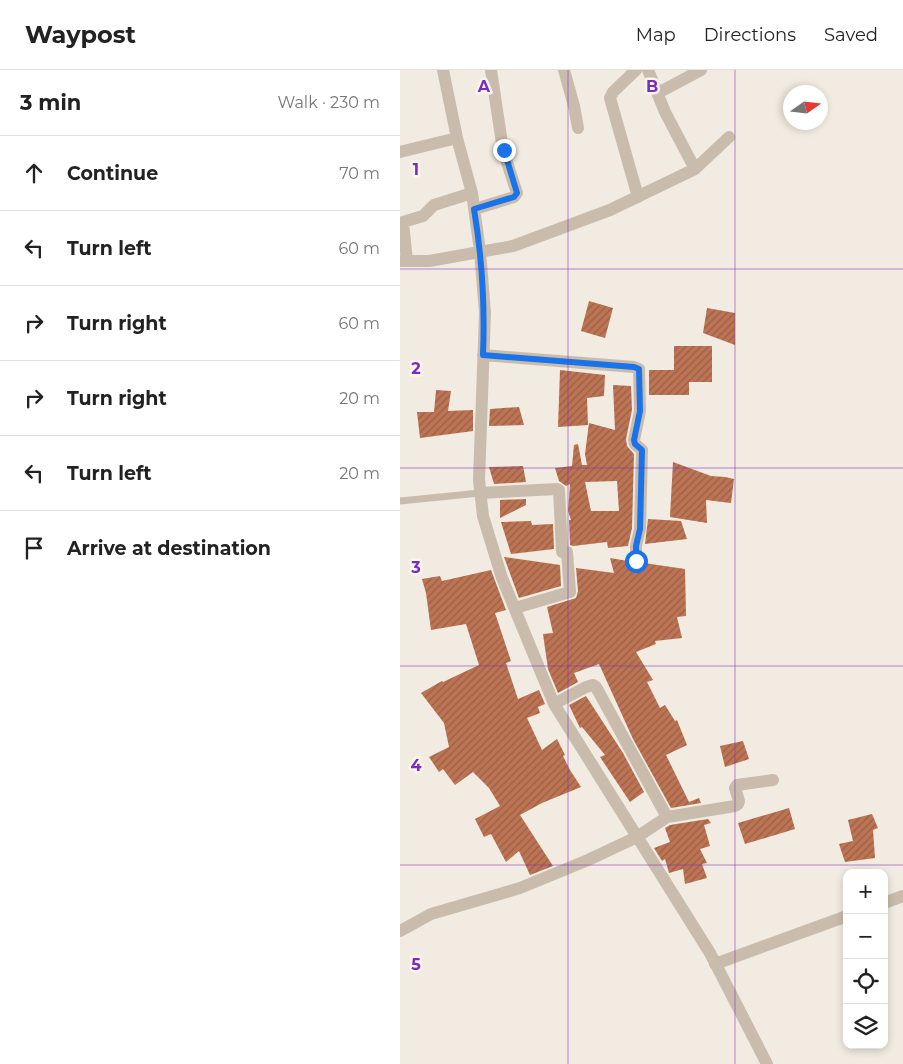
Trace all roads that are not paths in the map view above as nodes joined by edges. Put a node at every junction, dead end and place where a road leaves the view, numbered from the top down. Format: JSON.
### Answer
{"nodes":[{"id":1,"x":443,"y":70,"type":"edge"},
{"id":2,"x":491,"y":70,"type":"edge"},
{"id":3,"x":564,"y":70,"type":"edge"},
{"id":4,"x":636,"y":70,"type":"edge"},
{"id":5,"x":648,"y":70,"type":"edge"},
{"id":6,"x":701,"y":70,"type":"edge"},
{"id":7,"x":658,"y":93,"type":"junction"},
{"id":8,"x":578,"y":128,"type":"dead end"},
{"id":9,"x":729,"y":137,"type":"dead end"},
{"id":10,"x":457,"y":138,"type":"junction"},
{"id":11,"x":400,"y":152,"type":"edge"},
{"id":12,"x":694,"y":169,"type":"junction"},
{"id":13,"x":472,"y":194,"type":"junction"},
{"id":14,"x":638,"y":197,"type":"junction"},
{"id":15,"x":474,"y":209,"type":"junction"},
{"id":16,"x":480,"y":251,"type":"junction"},
{"id":17,"x":403,"y":261,"type":"edge"},
{"id":18,"x":483,"y":355,"type":"junction"},
{"id":19,"x":480,"y":493,"type":"junction"},
{"id":20,"x":400,"y":501,"type":"edge"},
{"id":21,"x":636,"y":561,"type":"dead end"},
{"id":22,"x":514,"y":608,"type":"junction"},
{"id":23,"x":554,"y":704,"type":"junction"},
{"id":24,"x":773,"y":780,"type":"dead end"},
{"id":25,"x":667,"y":817,"type":"junction"},
{"id":26,"x":637,"y":837,"type":"junction"},
{"id":27,"x":903,"y":896,"type":"edge"},
{"id":28,"x":888,"y":902,"type":"edge"},
{"id":29,"x":843,"y":917,"type":"edge"},
{"id":30,"x":400,"y":931,"type":"edge"},
{"id":31,"x":715,"y":964,"type":"junction"},
{"id":32,"x":768,"y":1064,"type":"edge"}],
"edges":[{"from":1,"to":10,"type":"street"},
{"from":2,"to":15,"type":"street"},
{"from":3,"to":8,"type":"street"},
{"from":4,"to":14,"type":"street"},
{"from":5,"to":7,"type":"street"},
{"from":6,"to":7,"type":"street"},
{"from":7,"to":12,"type":"street"},
{"from":9,"to":12,"type":"street"},
{"from":10,"to":11,"type":"street"},
{"from":10,"to":13,"type":"street"},
{"from":12,"to":14,"type":"street"},
{"from":13,"to":15,"type":"street"},
{"from":13,"to":17,"type":"street"},
{"from":14,"to":16,"type":"street"},
{"from":15,"to":16,"type":"street"},
{"from":16,"to":17,"type":"street"},
{"from":16,"to":18,"type":"street"},
{"from":18,"to":19,"type":"street"},
{"from":18,"to":21,"type":"street"},
{"from":19,"to":20,"type":"lane"},
{"from":19,"to":22,"type":"street"},
{"from":19,"to":22,"type":"street"},
{"from":22,"to":23,"type":"street"},
{"from":23,"to":25,"type":"street"},
{"from":23,"to":26,"type":"street"},
{"from":24,"to":25,"type":"street"},
{"from":25,"to":26,"type":"street"},
{"from":26,"to":30,"type":"street"},
{"from":26,"to":31,"type":"street"},
{"from":27,"to":28,"type":"street"},
{"from":29,"to":31,"type":"street"},
{"from":31,"to":32,"type":"street"}]}
